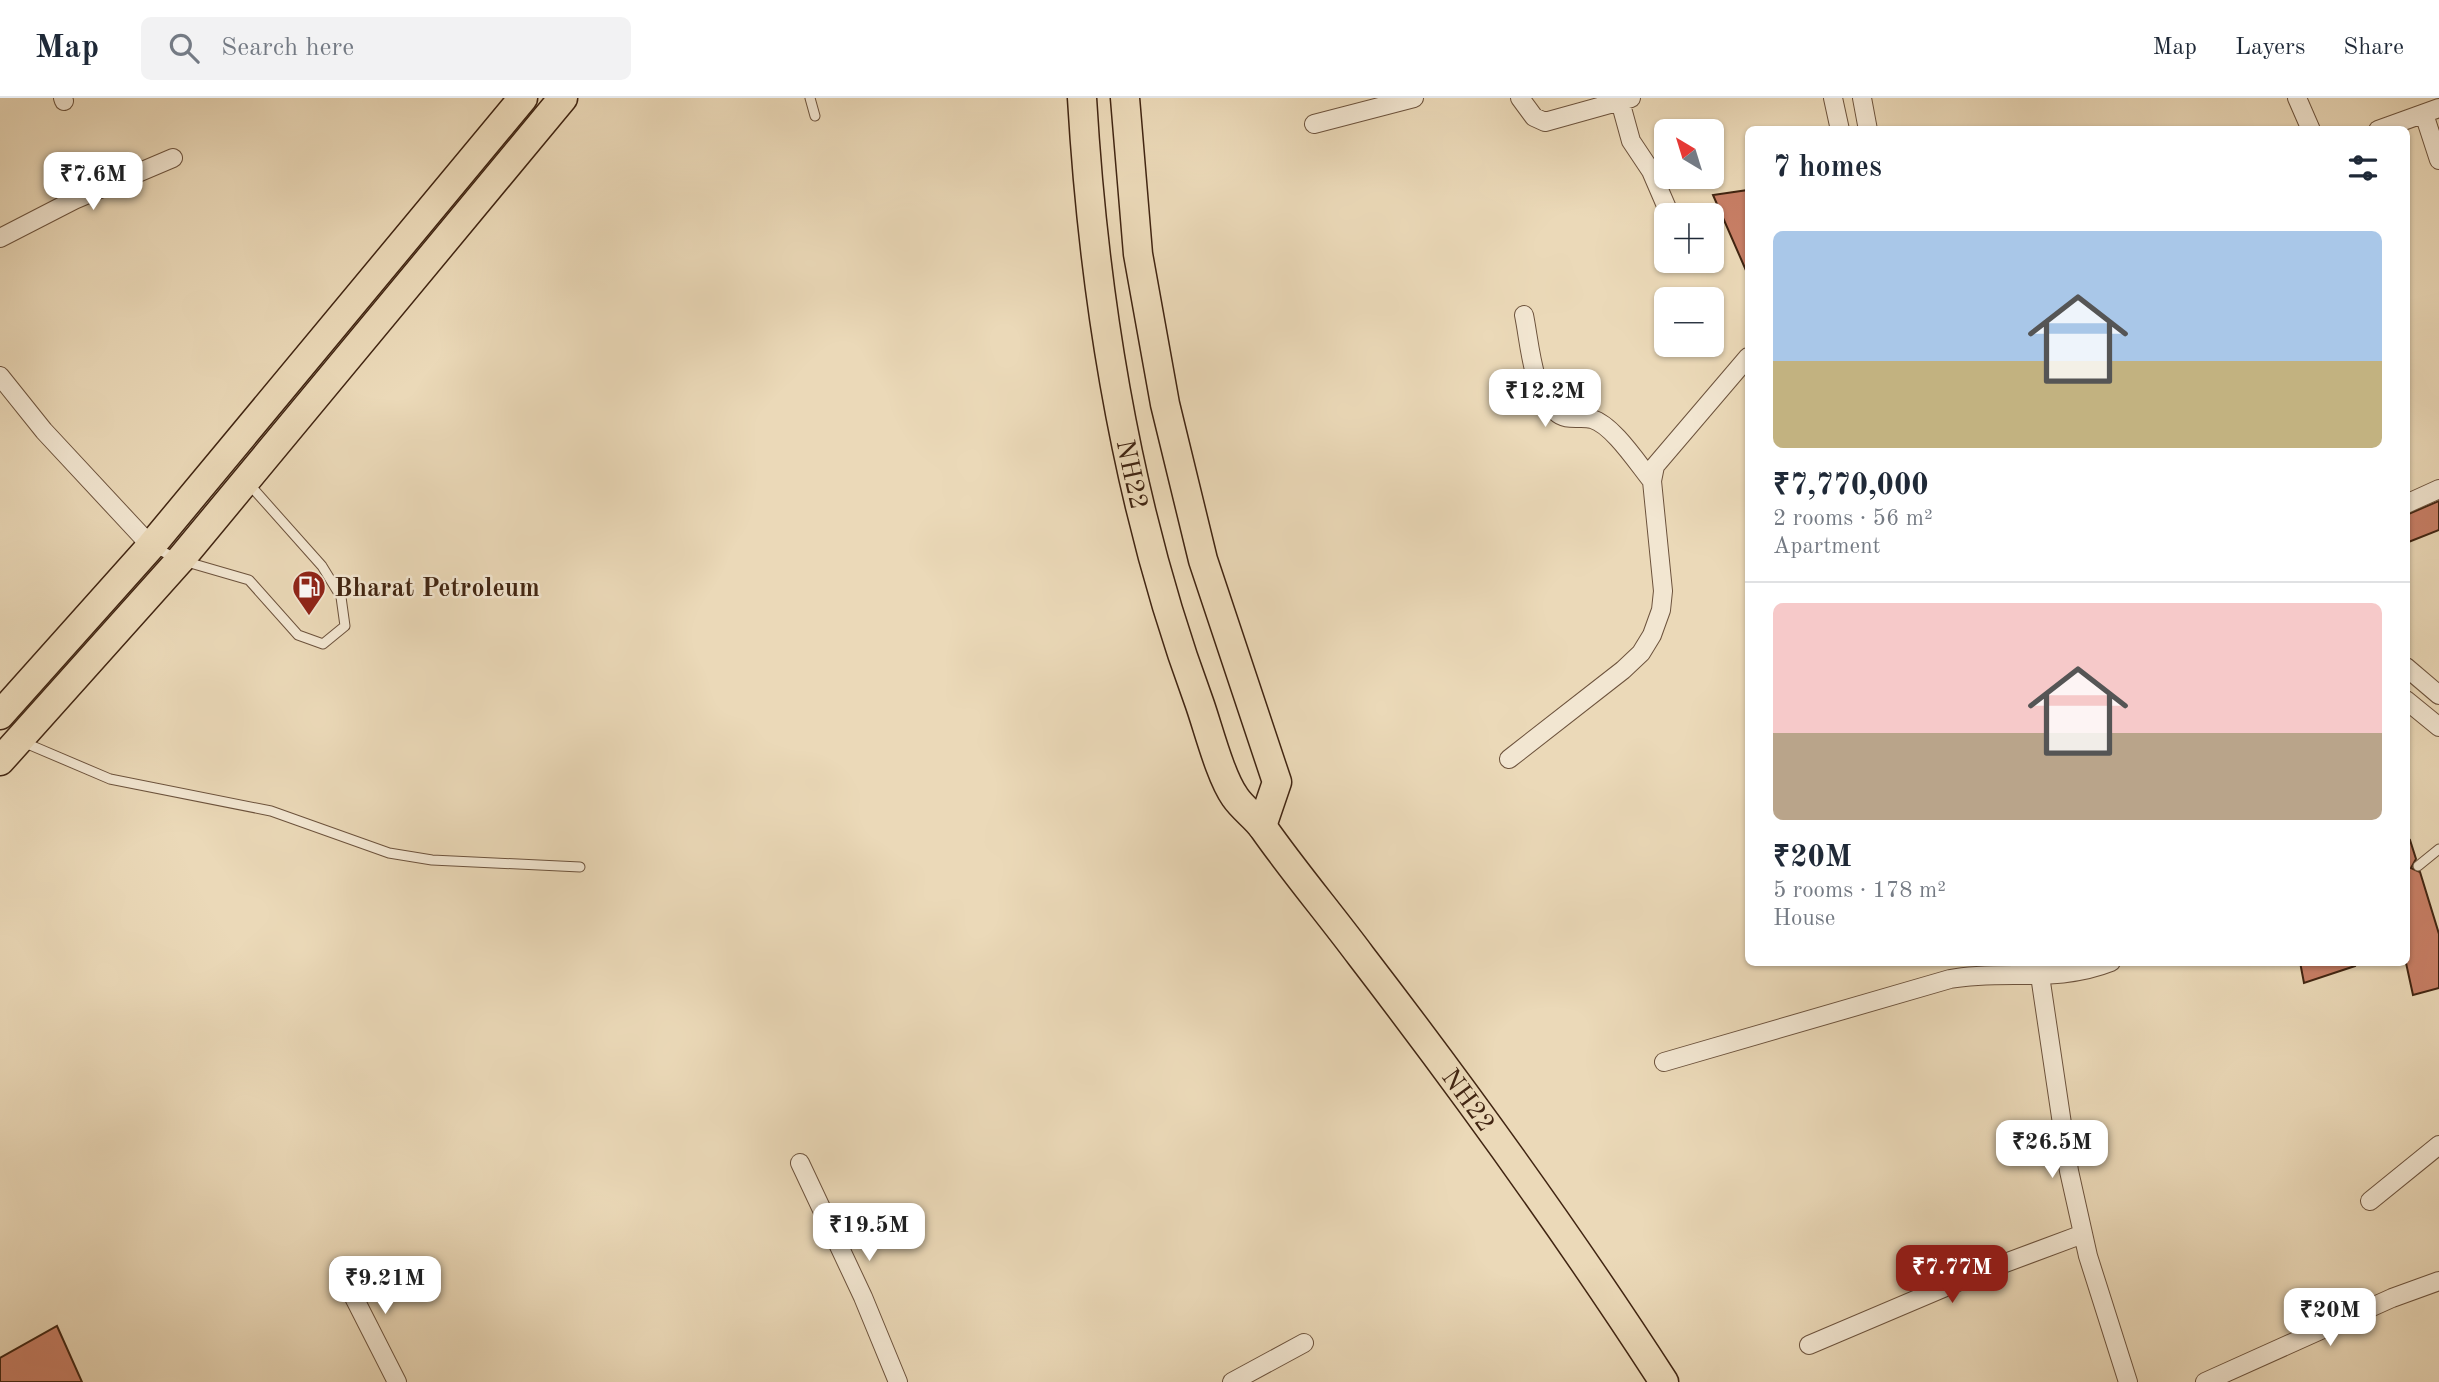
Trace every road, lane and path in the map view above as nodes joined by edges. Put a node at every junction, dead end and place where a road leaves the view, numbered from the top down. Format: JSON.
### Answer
{"nodes":[{"id":1,"x":523,"y":98,"type":"edge"},
{"id":2,"x":563,"y":98,"type":"edge"},
{"id":3,"x":810,"y":98,"type":"edge"},
{"id":4,"x":1082,"y":98,"type":"edge"},
{"id":5,"x":1125,"y":98,"type":"edge"},
{"id":6,"x":1414,"y":98,"type":"edge"},
{"id":7,"x":1520,"y":98,"type":"edge"},
{"id":8,"x":1833,"y":98,"type":"edge"},
{"id":9,"x":1862,"y":98,"type":"edge"},
{"id":10,"x":2297,"y":98,"type":"edge"},
{"id":11,"x":1625,"y":100,"type":"edge"},
{"id":12,"x":2432,"y":111,"type":"edge"},
{"id":13,"x":816,"y":116,"type":"dead end"},
{"id":14,"x":1314,"y":124,"type":"dead end"},
{"id":15,"x":1839,"y":126,"type":"edge"},
{"id":16,"x":1867,"y":126,"type":"edge"},
{"id":17,"x":2309,"y":126,"type":"edge"},
{"id":18,"x":2389,"y":126,"type":"edge"},
{"id":19,"x":173,"y":158,"type":"dead end"},
{"id":20,"x":2439,"y":160,"type":"edge"},
{"id":21,"x":1665,"y":203,"type":"edge"},
{"id":22,"x":0,"y":238,"type":"edge"},
{"id":23,"x":1524,"y":316,"type":"dead end"},
{"id":24,"x":1745,"y":360,"type":"edge"},
{"id":25,"x":0,"y":376,"type":"edge"},
{"id":26,"x":6,"y":394,"type":"edge"},
{"id":27,"x":245,"y":480,"type":"junction"},
{"id":28,"x":1652,"y":481,"type":"junction"},
{"id":29,"x":2439,"y":489,"type":"edge"},
{"id":30,"x":2410,"y":502,"type":"edge"},
{"id":31,"x":151,"y":546,"type":"junction"},
{"id":32,"x":180,"y":560,"type":"junction"},
{"id":33,"x":2410,"y":670,"type":"edge"},
{"id":34,"x":2439,"y":695,"type":"edge"},
{"id":35,"x":2410,"y":703,"type":"edge"},
{"id":36,"x":0,"y":715,"type":"edge"},
{"id":37,"x":2439,"y":727,"type":"edge"},
{"id":38,"x":9,"y":751,"type":"edge"},
{"id":39,"x":1510,"y":759,"type":"dead end"},
{"id":40,"x":1262,"y":826,"type":"junction"},
{"id":41,"x":2439,"y":849,"type":"edge"},
{"id":42,"x":2418,"y":866,"type":"dead end"},
{"id":43,"x":580,"y":867,"type":"dead end"},
{"id":44,"x":2101,"y":966,"type":"edge"},
{"id":45,"x":2040,"y":970,"type":"edge"},
{"id":46,"x":1664,"y":1062,"type":"dead end"},
{"id":47,"x":2439,"y":1145,"type":"edge"},
{"id":48,"x":800,"y":1163,"type":"dead end"},
{"id":49,"x":2370,"y":1200,"type":"dead end"},
{"id":50,"x":2083,"y":1234,"type":"junction"},
{"id":51,"x":339,"y":1268,"type":"dead end"},
{"id":52,"x":2439,"y":1281,"type":"edge"},
{"id":53,"x":1304,"y":1343,"type":"dead end"},
{"id":54,"x":1809,"y":1345,"type":"dead end"},
{"id":55,"x":397,"y":1382,"type":"edge"},
{"id":56,"x":898,"y":1382,"type":"edge"},
{"id":57,"x":1232,"y":1382,"type":"edge"},
{"id":58,"x":1664,"y":1382,"type":"edge"},
{"id":59,"x":2128,"y":1382,"type":"edge"},
{"id":60,"x":2205,"y":1382,"type":"edge"}],
"edges":[{"from":1,"to":31,"type":"highway"},
{"from":2,"to":27,"type":"highway"},
{"from":3,"to":13,"type":"lane"},
{"from":4,"to":40,"type":"highway","name":"NH22"},
{"from":5,"to":40,"type":"highway","name":"NH22"},
{"from":6,"to":14,"type":"street"},
{"from":7,"to":11,"type":"street"},
{"from":8,"to":15,"type":"street"},
{"from":9,"to":16,"type":"street"},
{"from":10,"to":17,"type":"street"},
{"from":11,"to":21,"type":"street"},
{"from":12,"to":18,"type":"street"},
{"from":12,"to":20,"type":"street"},
{"from":19,"to":22,"type":"street"},
{"from":23,"to":28,"type":"street"},
{"from":24,"to":28,"type":"street"},
{"from":25,"to":26,"type":"street"},
{"from":26,"to":31,"type":"street"},
{"from":27,"to":32,"type":"highway"},
{"from":27,"to":32,"type":"lane"},
{"from":28,"to":39,"type":"street"},
{"from":29,"to":30,"type":"street"},
{"from":31,"to":32,"type":"lane"},
{"from":31,"to":36,"type":"highway"},
{"from":32,"to":38,"type":"highway"},
{"from":33,"to":34,"type":"street"},
{"from":35,"to":37,"type":"street"},
{"from":38,"to":43,"type":"lane"},
{"from":40,"to":58,"type":"highway","name":"NH22"},
{"from":41,"to":42,"type":"lane"},
{"from":44,"to":45,"type":"street"},
{"from":45,"to":46,"type":"street"},
{"from":45,"to":50,"type":"street"},
{"from":47,"to":49,"type":"street"},
{"from":48,"to":56,"type":"street"},
{"from":50,"to":54,"type":"street"},
{"from":50,"to":59,"type":"street"},
{"from":51,"to":55,"type":"street"},
{"from":52,"to":60,"type":"street"},
{"from":53,"to":57,"type":"street"}]}
